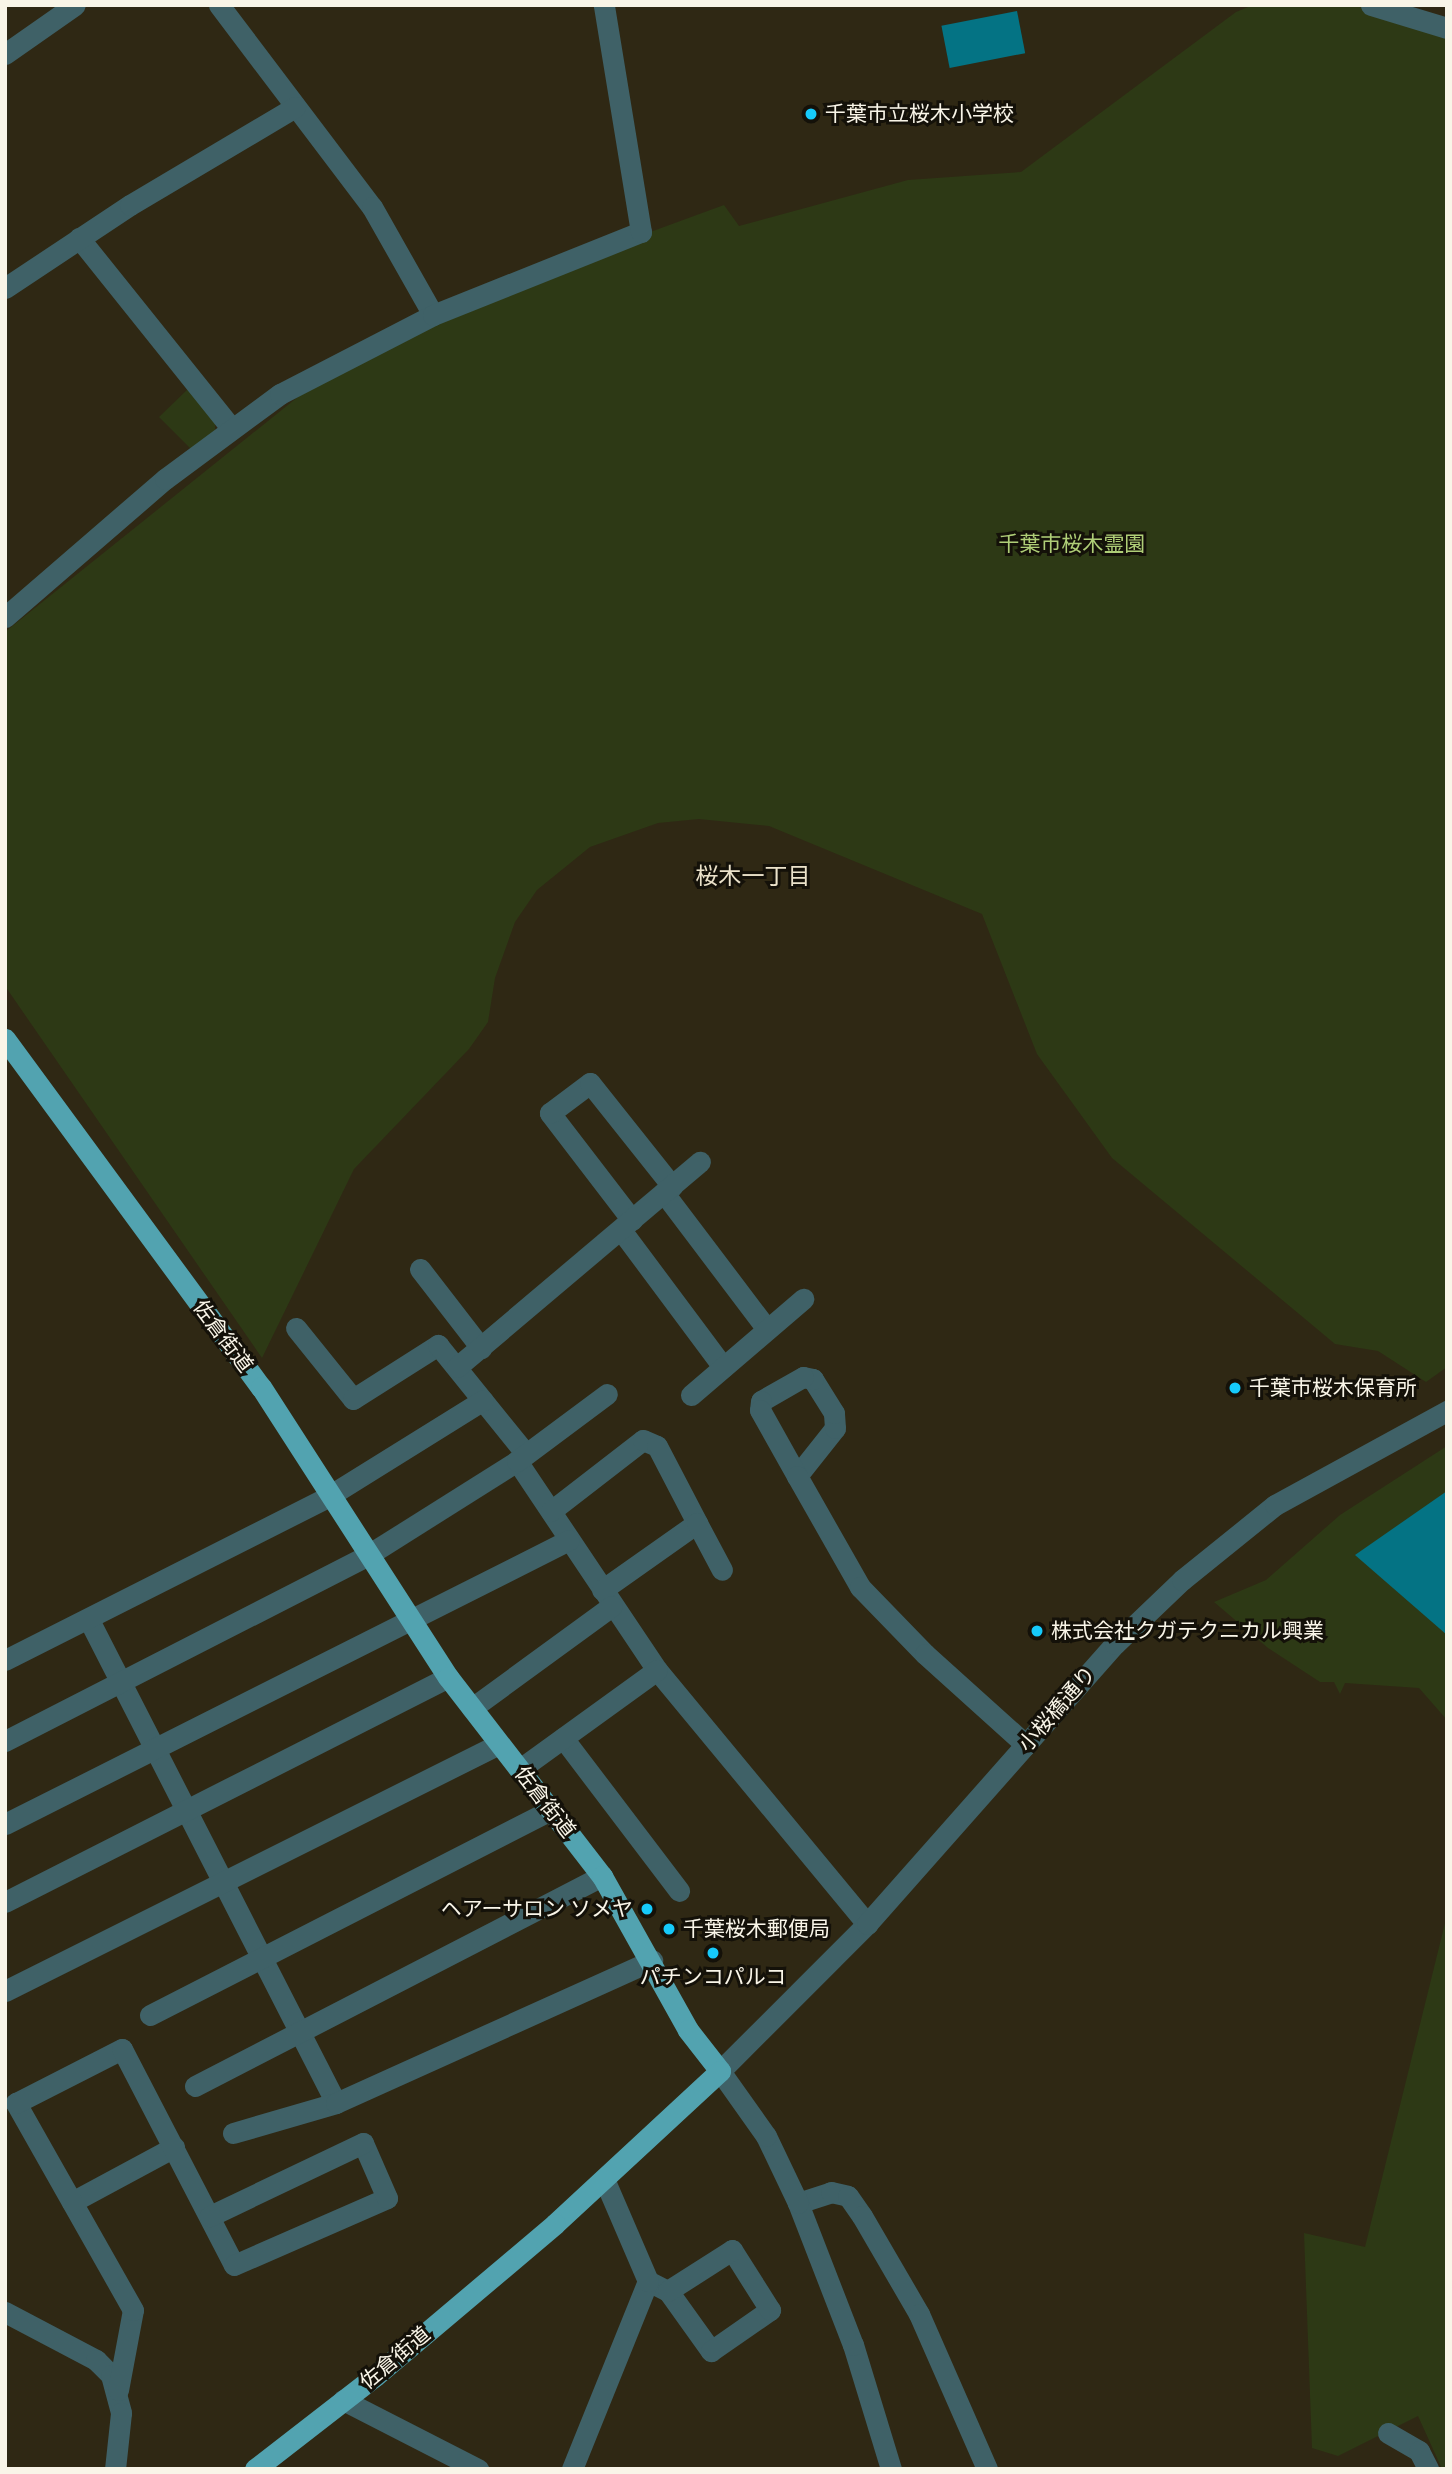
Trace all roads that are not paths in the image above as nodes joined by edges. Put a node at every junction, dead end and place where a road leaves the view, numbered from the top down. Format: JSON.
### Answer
{"nodes":[{"id":1,"x":75,"y":5,"type":"edge"},
{"id":2,"x":219,"y":5,"type":"edge"},
{"id":3,"x":604,"y":5,"type":"edge"},
{"id":4,"x":1371,"y":5,"type":"edge"},
{"id":5,"x":1447,"y":28,"type":"edge"},
{"id":6,"x":5,"y":54,"type":"edge"},
{"id":7,"x":295,"y":107,"type":"junction"},
{"id":8,"x":79,"y":238,"type":"junction"},
{"id":9,"x":5,"y":288,"type":"edge"},
{"id":10,"x":433,"y":315,"type":"junction"},
{"id":11,"x":231,"y":428,"type":"junction"},
{"id":12,"x":5,"y":617,"type":"edge"},
{"id":13,"x":7,"y":1045,"type":"edge"},
{"id":14,"x":700,"y":1162,"type":"dead end"},
{"id":15,"x":668,"y":1189,"type":"junction"},
{"id":16,"x":626,"y":1225,"type":"junction"},
{"id":17,"x":420,"y":1269,"type":"dead end"},
{"id":18,"x":803,"y":1299,"type":"dead end"},
{"id":19,"x":296,"y":1328,"type":"dead end"},
{"id":20,"x":767,"y":1329,"type":"junction"},
{"id":21,"x":481,"y":1348,"type":"junction"},
{"id":22,"x":457,"y":1367,"type":"junction"},
{"id":23,"x":723,"y":1367,"type":"junction"},
{"id":24,"x":607,"y":1394,"type":"dead end"},
{"id":25,"x":691,"y":1395,"type":"dead end"},
{"id":26,"x":483,"y":1400,"type":"junction"},
{"id":27,"x":1447,"y":1411,"type":"edge"},
{"id":28,"x":522,"y":1458,"type":"junction"},
{"id":29,"x":797,"y":1476,"type":"dead end"},
{"id":30,"x":329,"y":1496,"type":"junction"},
{"id":31,"x":551,"y":1511,"type":"junction"},
{"id":32,"x":697,"y":1522,"type":"junction"},
{"id":33,"x":569,"y":1540,"type":"junction"},
{"id":34,"x":368,"y":1555,"type":"junction"},
{"id":35,"x":722,"y":1570,"type":"dead end"},
{"id":36,"x":607,"y":1598,"type":"junction"},
{"id":37,"x":89,"y":1620,"type":"junction"},
{"id":38,"x":411,"y":1620,"type":"junction"},
{"id":39,"x":5,"y":1660,"type":"edge"},
{"id":40,"x":657,"y":1670,"type":"junction"},
{"id":41,"x":448,"y":1676,"type":"junction"},
{"id":42,"x":120,"y":1682,"type":"junction"},
{"id":43,"x":472,"y":1708,"type":"junction"},
{"id":44,"x":563,"y":1738,"type":"junction"},
{"id":45,"x":5,"y":1741,"type":"edge"},
{"id":46,"x":499,"y":1744,"type":"junction"},
{"id":47,"x":1026,"y":1745,"type":"junction"},
{"id":48,"x":154,"y":1748,"type":"junction"},
{"id":49,"x":520,"y":1769,"type":"junction"},
{"id":50,"x":551,"y":1810,"type":"junction"},
{"id":51,"x":187,"y":1812,"type":"junction"},
{"id":52,"x":5,"y":1824,"type":"edge"},
{"id":53,"x":602,"y":1876,"type":"junction"},
{"id":54,"x":224,"y":1885,"type":"junction"},
{"id":55,"x":679,"y":1891,"type":"dead end"},
{"id":56,"x":5,"y":1902,"type":"edge"},
{"id":57,"x":867,"y":1924,"type":"junction"},
{"id":58,"x":261,"y":1958,"type":"junction"},
{"id":59,"x":652,"y":1960,"type":"junction"},
{"id":60,"x":5,"y":1991,"type":"edge"},
{"id":61,"x":149,"y":2015,"type":"dead end"},
{"id":62,"x":299,"y":2032,"type":"junction"},
{"id":63,"x":720,"y":2071,"type":"junction"},
{"id":64,"x":195,"y":2086,"type":"dead end"},
{"id":65,"x":336,"y":2104,"type":"junction"},
{"id":66,"x":233,"y":2133,"type":"dead end"},
{"id":67,"x":174,"y":2147,"type":"junction"},
{"id":68,"x":605,"y":2181,"type":"junction"},
{"id":69,"x":72,"y":2202,"type":"junction"},
{"id":70,"x":797,"y":2203,"type":"junction"},
{"id":71,"x":210,"y":2216,"type":"junction"},
{"id":72,"x":648,"y":2281,"type":"junction"},
{"id":73,"x":668,"y":2291,"type":"junction"},
{"id":74,"x":5,"y":2312,"type":"edge"},
{"id":75,"x":118,"y":2390,"type":"junction"},
{"id":76,"x":344,"y":2400,"type":"junction"},
{"id":77,"x":1388,"y":2433,"type":"dead end"},
{"id":78,"x":115,"y":2469,"type":"edge"},
{"id":79,"x":255,"y":2469,"type":"edge"},
{"id":80,"x":478,"y":2469,"type":"edge"},
{"id":81,"x":572,"y":2469,"type":"edge"},
{"id":82,"x":891,"y":2469,"type":"edge"},
{"id":83,"x":987,"y":2469,"type":"edge"},
{"id":84,"x":1427,"y":2469,"type":"edge"}],
"edges":[{"from":1,"to":6,"type":"street"},
{"from":2,"to":7,"type":"street"},
{"from":3,"to":10,"type":"street"},
{"from":4,"to":5,"type":"street"},
{"from":7,"to":8,"type":"street"},
{"from":7,"to":10,"type":"street"},
{"from":8,"to":9,"type":"street"},
{"from":8,"to":11,"type":"street"},
{"from":10,"to":11,"type":"street"},
{"from":11,"to":12,"type":"street"},
{"from":13,"to":30,"type":"highway","name":"佐倉街道"},
{"from":14,"to":15,"type":"street"},
{"from":15,"to":16,"type":"street"},
{"from":15,"to":16,"type":"street"},
{"from":15,"to":20,"type":"street"},
{"from":16,"to":21,"type":"street"},
{"from":16,"to":23,"type":"street"},
{"from":17,"to":21,"type":"street"},
{"from":18,"to":20,"type":"street"},
{"from":19,"to":22,"type":"street"},
{"from":20,"to":23,"type":"street"},
{"from":21,"to":22,"type":"street"},
{"from":22,"to":26,"type":"street"},
{"from":23,"to":25,"type":"street"},
{"from":24,"to":28,"type":"street"},
{"from":26,"to":28,"type":"street"},
{"from":26,"to":30,"type":"street"},
{"from":27,"to":47,"type":"street","name":"小桜橋通り"},
{"from":28,"to":31,"type":"street"},
{"from":28,"to":34,"type":"street"},
{"from":29,"to":47,"type":"street"},
{"from":30,"to":34,"type":"highway","name":"佐倉街道"},
{"from":30,"to":37,"type":"street"},
{"from":31,"to":32,"type":"street"},
{"from":31,"to":33,"type":"street"},
{"from":32,"to":35,"type":"street"},
{"from":32,"to":36,"type":"street"},
{"from":33,"to":36,"type":"street"},
{"from":33,"to":38,"type":"street"},
{"from":34,"to":38,"type":"highway","name":"佐倉街道"},
{"from":34,"to":42,"type":"street"},
{"from":36,"to":40,"type":"street"},
{"from":36,"to":43,"type":"street"},
{"from":37,"to":39,"type":"street"},
{"from":37,"to":42,"type":"street"},
{"from":38,"to":41,"type":"highway","name":"佐倉街道"},
{"from":38,"to":48,"type":"street"},
{"from":40,"to":44,"type":"street"},
{"from":40,"to":57,"type":"street"},
{"from":41,"to":43,"type":"highway","name":"佐倉街道"},
{"from":41,"to":51,"type":"street"},
{"from":42,"to":45,"type":"street"},
{"from":42,"to":48,"type":"street"},
{"from":43,"to":46,"type":"highway","name":"佐倉街道"},
{"from":44,"to":49,"type":"street"},
{"from":44,"to":55,"type":"street"},
{"from":46,"to":49,"type":"highway","name":"佐倉街道"},
{"from":46,"to":54,"type":"street"},
{"from":47,"to":57,"type":"street","name":"小桜橋通り"},
{"from":48,"to":51,"type":"street"},
{"from":48,"to":52,"type":"street"},
{"from":49,"to":50,"type":"highway","name":"佐倉街道"},
{"from":50,"to":53,"type":"highway","name":"佐倉街道"},
{"from":50,"to":58,"type":"street"},
{"from":51,"to":54,"type":"street"},
{"from":51,"to":56,"type":"street"},
{"from":53,"to":59,"type":"highway","name":"佐倉街道"},
{"from":53,"to":62,"type":"street"},
{"from":54,"to":58,"type":"street"},
{"from":54,"to":60,"type":"street"},
{"from":57,"to":63,"type":"street","name":"小桜橋通り"},
{"from":58,"to":61,"type":"street"},
{"from":58,"to":62,"type":"street"},
{"from":59,"to":63,"type":"highway","name":"佐倉街道"},
{"from":59,"to":65,"type":"street"},
{"from":62,"to":64,"type":"street"},
{"from":62,"to":65,"type":"street"},
{"from":63,"to":68,"type":"highway","name":"佐倉街道"},
{"from":63,"to":70,"type":"street"},
{"from":65,"to":66,"type":"street"},
{"from":67,"to":69,"type":"street"},
{"from":67,"to":69,"type":"street"},
{"from":67,"to":71,"type":"street"},
{"from":68,"to":72,"type":"street"},
{"from":68,"to":76,"type":"highway","name":"佐倉街道"},
{"from":69,"to":75,"type":"street"},
{"from":70,"to":82,"type":"street"},
{"from":70,"to":83,"type":"street"},
{"from":71,"to":71,"type":"street"},
{"from":72,"to":73,"type":"street"},
{"from":72,"to":81,"type":"street"},
{"from":73,"to":73,"type":"street"},
{"from":74,"to":75,"type":"street"},
{"from":75,"to":78,"type":"street"},
{"from":76,"to":79,"type":"highway","name":"佐倉街道"},
{"from":76,"to":80,"type":"street"},
{"from":77,"to":84,"type":"street"}]}
